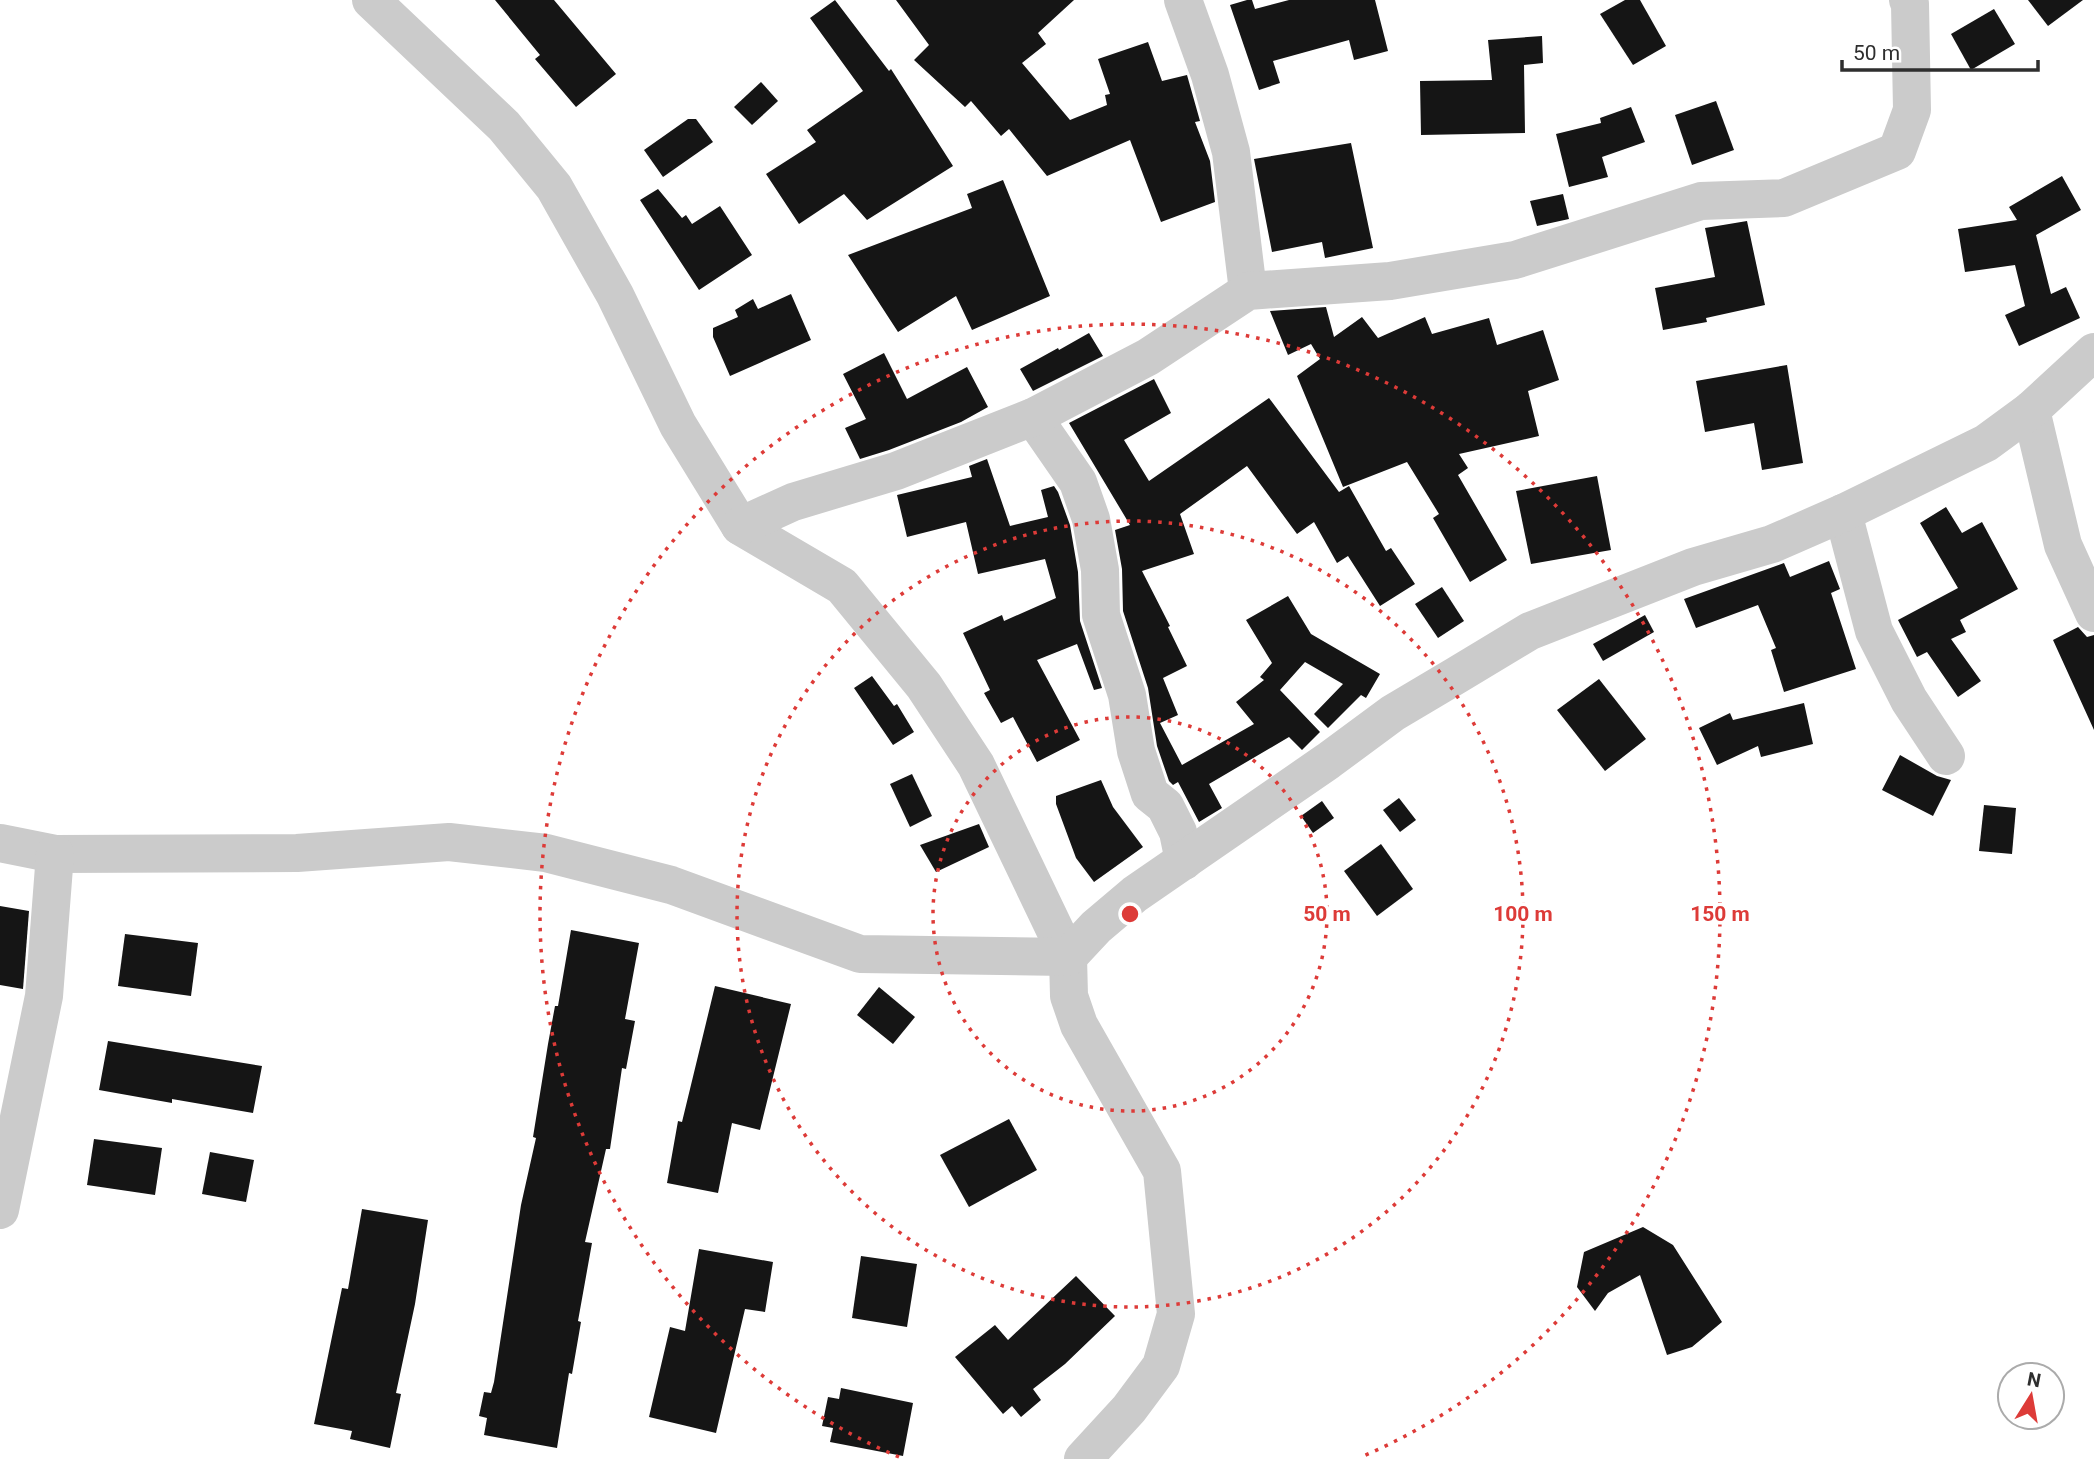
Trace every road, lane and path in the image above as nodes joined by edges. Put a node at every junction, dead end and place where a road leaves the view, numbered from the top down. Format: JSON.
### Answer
{"nodes":[{"id":1,"x":371,"y":0,"type":"edge"},
{"id":2,"x":1183,"y":0,"type":"edge"},
{"id":3,"x":1908,"y":0,"type":"edge"},
{"id":4,"x":1248,"y":291,"type":"junction"},
{"id":5,"x":2094,"y":352,"type":"edge"},
{"id":6,"x":2031,"y":410,"type":"junction"},
{"id":7,"x":1033,"y":417,"type":"junction"},
{"id":8,"x":1843,"y":513,"type":"junction"},
{"id":9,"x":740,"y":526,"type":"junction"},
{"id":10,"x":2094,"y":613,"type":"edge"},
{"id":11,"x":1945,"y":756,"type":"dead end"},
{"id":12,"x":0,"y":843,"type":"edge"},
{"id":13,"x":55,"y":854,"type":"junction"},
{"id":14,"x":1184,"y":861,"type":"junction"},
{"id":15,"x":1068,"y":957,"type":"junction"},
{"id":16,"x":1,"y":1203,"type":"edge"},
{"id":17,"x":1083,"y":1459,"type":"edge"}],
"edges":[{"from":1,"to":9,"type":"street"},
{"from":2,"to":4,"type":"street"},
{"from":3,"to":4,"type":"street"},
{"from":4,"to":7,"type":"street"},
{"from":5,"to":6,"type":"street"},
{"from":6,"to":8,"type":"street"},
{"from":6,"to":10,"type":"street"},
{"from":7,"to":9,"type":"street"},
{"from":7,"to":14,"type":"street"},
{"from":8,"to":11,"type":"street"},
{"from":8,"to":14,"type":"street"},
{"from":9,"to":15,"type":"street"},
{"from":12,"to":13,"type":"street"},
{"from":13,"to":15,"type":"street"},
{"from":13,"to":16,"type":"street"},
{"from":14,"to":15,"type":"street"},
{"from":15,"to":17,"type":"street"}]}
